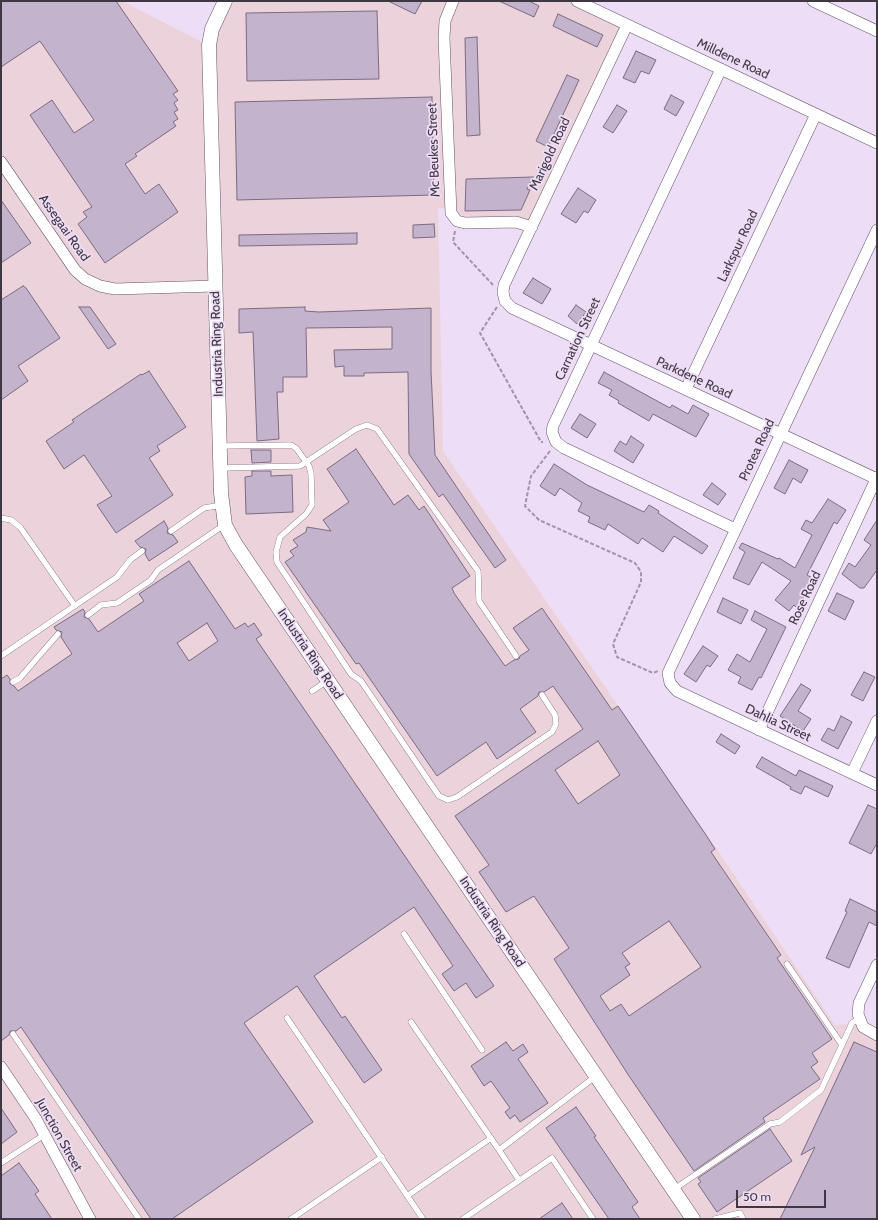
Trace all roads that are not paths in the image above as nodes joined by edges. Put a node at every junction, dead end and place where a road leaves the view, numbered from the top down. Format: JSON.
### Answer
{"nodes":[{"id":1,"x":225,"y":1,"type":"edge"},
{"id":2,"x":453,"y":1,"type":"edge"},
{"id":3,"x":577,"y":1,"type":"edge"},
{"id":4,"x":813,"y":1,"type":"edge"},
{"id":5,"x":627,"y":25,"type":"junction"},
{"id":6,"x":877,"y":31,"type":"edge"},
{"id":7,"x":722,"y":69,"type":"junction"},
{"id":8,"x":816,"y":114,"type":"junction"},
{"id":9,"x":877,"y":143,"type":"edge"},
{"id":10,"x":1,"y":162,"type":"edge"},
{"id":11,"x":532,"y":226,"type":"junction"},
{"id":12,"x":877,"y":230,"type":"edge"},
{"id":13,"x":215,"y":286,"type":"junction"},
{"id":14,"x":504,"y":297,"type":"joint"},
{"id":15,"x":591,"y":345,"type":"junction"},
{"id":16,"x":686,"y":389,"type":"junction"},
{"id":17,"x":780,"y":433,"type":"junction"},
{"id":18,"x":220,"y":446,"type":"junction"},
{"id":19,"x":307,"y":463,"type":"junction"},
{"id":20,"x":220,"y":468,"type":"junction"},
{"id":21,"x":877,"y":478,"type":"edge"},
{"id":22,"x":222,"y":505,"type":"junction"},
{"id":23,"x":1,"y":518,"type":"edge"},
{"id":24,"x":225,"y":525,"type":"junction"},
{"id":25,"x":735,"y":529,"type":"junction"},
{"id":26,"x":171,"y":531,"type":"dead end"},
{"id":27,"x":142,"y":551,"type":"dead end"},
{"id":28,"x":74,"y":606,"type":"junction"},
{"id":29,"x":88,"y":615,"type":"dead end"},
{"id":30,"x":58,"y":634,"type":"dead end"},
{"id":31,"x":1,"y":656,"type":"edge"},
{"id":32,"x":516,"y":656,"type":"dead end"},
{"id":33,"x":328,"y":680,"type":"junction"},
{"id":34,"x":13,"y":682,"type":"dead end"},
{"id":35,"x":670,"y":683,"type":"joint"},
{"id":36,"x":312,"y":691,"type":"dead end"},
{"id":37,"x":542,"y":695,"type":"dead end"},
{"id":38,"x":877,"y":721,"type":"edge"},
{"id":39,"x":759,"y":730,"type":"junction"},
{"id":40,"x":852,"y":773,"type":"junction"},
{"id":41,"x":877,"y":785,"type":"edge"},
{"id":42,"x":404,"y":934,"type":"dead end"},
{"id":43,"x":787,"y":964,"type":"dead end"},
{"id":44,"x":877,"y":965,"type":"edge"},
{"id":45,"x":287,"y":1018,"type":"dead end"},
{"id":46,"x":858,"y":1019,"type":"junction"},
{"id":47,"x":411,"y":1022,"type":"dead end"},
{"id":48,"x":13,"y":1034,"type":"dead end"},
{"id":49,"x":877,"y":1035,"type":"edge"},
{"id":50,"x":842,"y":1044,"type":"junction"},
{"id":51,"x":482,"y":1050,"type":"dead end"},
{"id":52,"x":2,"y":1071,"type":"edge"},
{"id":53,"x":597,"y":1076,"type":"junction"},
{"id":54,"x":44,"y":1134,"type":"junction"},
{"id":55,"x":491,"y":1138,"type":"junction"},
{"id":56,"x":499,"y":1150,"type":"junction"},
{"id":57,"x":382,"y":1158,"type":"junction"},
{"id":58,"x":1,"y":1164,"type":"edge"},
{"id":59,"x":519,"y":1180,"type":"junction"},
{"id":60,"x":673,"y":1190,"type":"junction"},
{"id":61,"x":407,"y":1196,"type":"junction"},
{"id":62,"x":90,"y":1219,"type":"edge"},
{"id":63,"x":139,"y":1219,"type":"edge"},
{"id":64,"x":291,"y":1219,"type":"edge"},
{"id":65,"x":423,"y":1219,"type":"edge"},
{"id":66,"x":463,"y":1219,"type":"edge"},
{"id":67,"x":593,"y":1219,"type":"edge"},
{"id":68,"x":693,"y":1219,"type":"edge"},
{"id":69,"x":715,"y":1219,"type":"edge"},
{"id":70,"x":744,"y":1219,"type":"edge"}],
"edges":[{"from":1,"to":13,"type":"street","name":"Industria Ring Road"},
{"from":2,"to":11,"type":"street","name":"Mc Beukes Street"},
{"from":3,"to":5,"type":"street","name":"Milldene Road"},
{"from":4,"to":6,"type":"street"},
{"from":5,"to":7,"type":"street","name":"Milldene Road"},
{"from":5,"to":11,"type":"street","name":"Marigold Road"},
{"from":7,"to":8,"type":"street","name":"Milldene Road"},
{"from":7,"to":15,"type":"street","name":"Carnation Street"},
{"from":8,"to":9,"type":"street","name":"Milldene Road"},
{"from":8,"to":16,"type":"street","name":"Larkspur Road"},
{"from":10,"to":13,"type":"street","name":"Assegaai Road"},
{"from":11,"to":14,"type":"street","name":"Marigold Road"},
{"from":12,"to":17,"type":"street","name":"Protea Road"},
{"from":13,"to":18,"type":"street","name":"Industria Ring Road"},
{"from":14,"to":15,"type":"street","name":"Parkdene Road"},
{"from":15,"to":16,"type":"street","name":"Parkdene Road"},
{"from":15,"to":25,"type":"street","name":"Carnation Street"},
{"from":16,"to":17,"type":"street","name":"Parkdene Road"},
{"from":17,"to":21,"type":"street","name":"Parkdene Road"},
{"from":17,"to":25,"type":"street","name":"Protea Road"},
{"from":18,"to":19,"type":"lane"},
{"from":18,"to":20,"type":"street","name":"Industria Ring Road"},
{"from":19,"to":20,"type":"lane"},
{"from":19,"to":32,"type":"lane"},
{"from":19,"to":37,"type":"lane"},
{"from":20,"to":22,"type":"street","name":"Industria Ring Road"},
{"from":21,"to":39,"type":"street","name":"Rose Road"},
{"from":22,"to":24,"type":"street","name":"Industria Ring Road"},
{"from":22,"to":26,"type":"lane"},
{"from":23,"to":28,"type":"lane"},
{"from":24,"to":29,"type":"lane"},
{"from":24,"to":33,"type":"street","name":"Industria Ring Road"},
{"from":25,"to":35,"type":"street","name":"Protea Road"},
{"from":27,"to":28,"type":"lane"},
{"from":28,"to":31,"type":"lane"},
{"from":30,"to":34,"type":"lane"},
{"from":33,"to":36,"type":"lane"},
{"from":33,"to":53,"type":"street","name":"Industria Ring Road"},
{"from":35,"to":39,"type":"street","name":"Dahlia Street"},
{"from":38,"to":40,"type":"street"},
{"from":39,"to":40,"type":"street","name":"Dahlia Street"},
{"from":40,"to":41,"type":"street","name":"Dahlia Street"},
{"from":42,"to":51,"type":"lane"},
{"from":43,"to":50,"type":"lane"},
{"from":44,"to":46,"type":"street"},
{"from":45,"to":57,"type":"lane"},
{"from":46,"to":49,"type":"street"},
{"from":46,"to":50,"type":"lane"},
{"from":47,"to":55,"type":"lane"},
{"from":48,"to":63,"type":"lane"},
{"from":50,"to":60,"type":"lane"},
{"from":52,"to":54,"type":"street","name":"Junction Street"},
{"from":53,"to":56,"type":"lane"},
{"from":53,"to":60,"type":"street","name":"Industria Ring Road"},
{"from":54,"to":58,"type":"lane"},
{"from":54,"to":62,"type":"street","name":"Junction Street"},
{"from":55,"to":56,"type":"lane"},
{"from":55,"to":61,"type":"lane"},
{"from":56,"to":59,"type":"lane"},
{"from":57,"to":61,"type":"lane"},
{"from":57,"to":64,"type":"lane"},
{"from":59,"to":66,"type":"lane"},
{"from":59,"to":67,"type":"lane"},
{"from":60,"to":68,"type":"street","name":"Industria Ring Road"},
{"from":61,"to":65,"type":"lane"},
{"from":69,"to":70,"type":"lane"}]}
